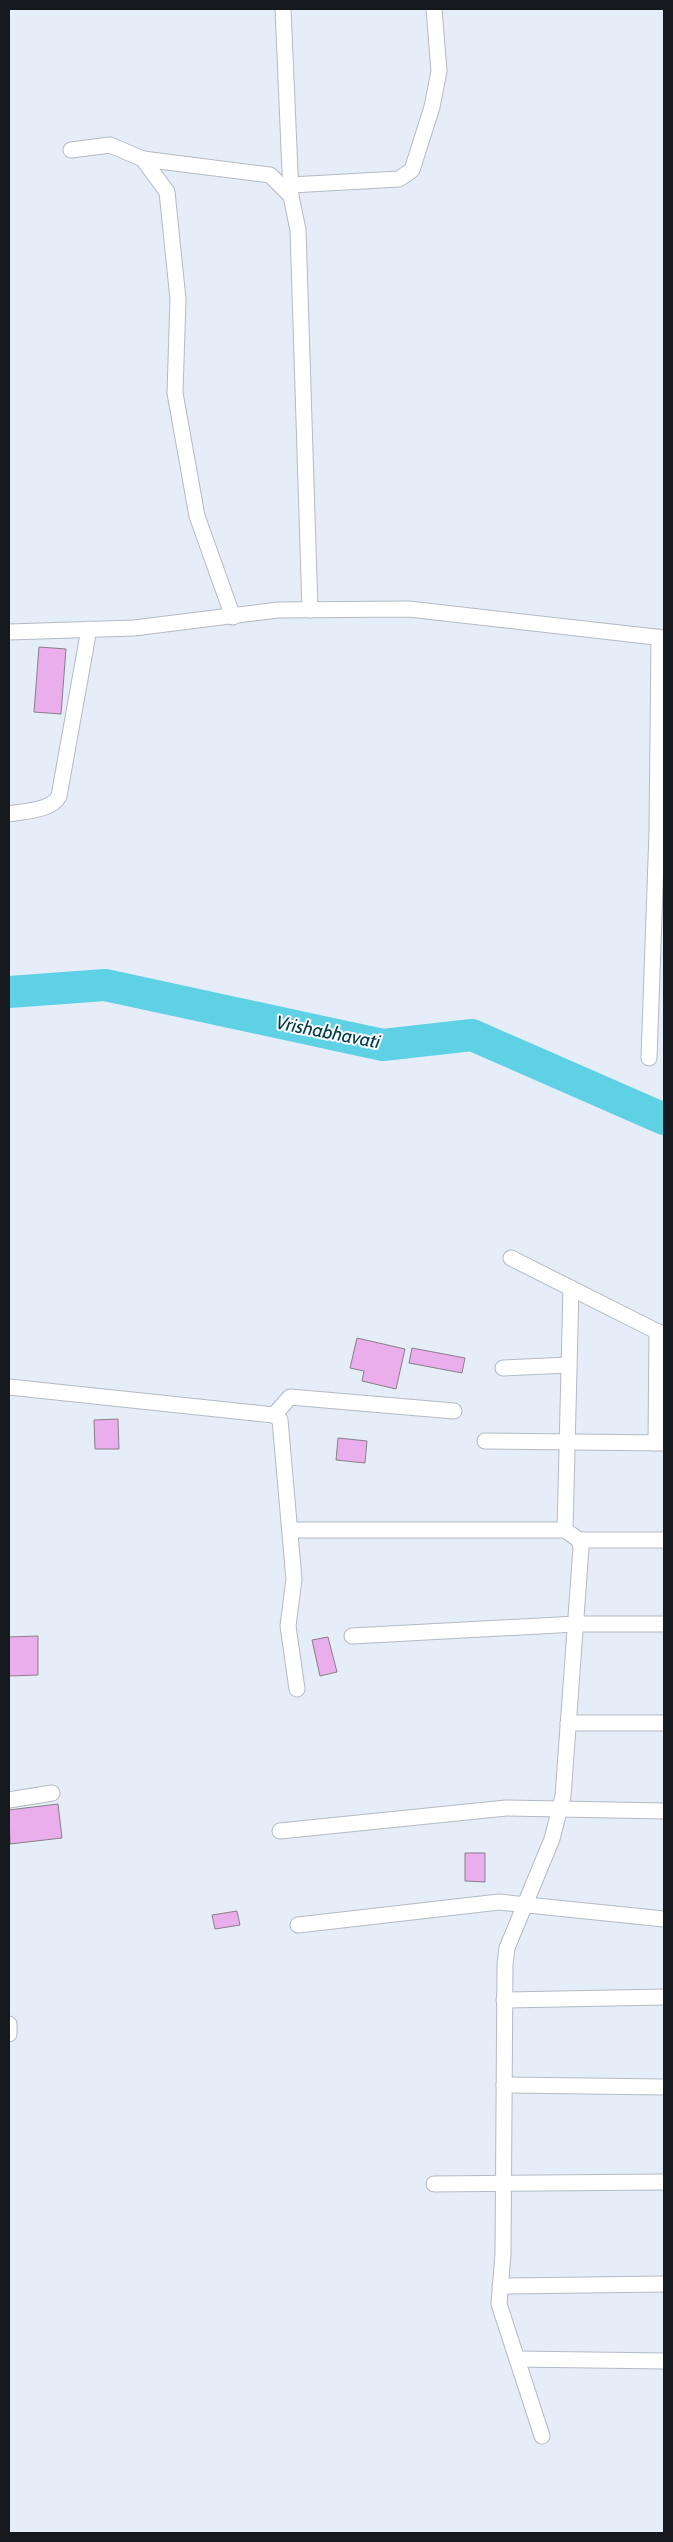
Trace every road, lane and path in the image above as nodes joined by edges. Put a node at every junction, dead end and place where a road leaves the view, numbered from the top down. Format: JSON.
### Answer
{"nodes":[{"id":1,"x":283,"y":9,"type":"edge"},
{"id":2,"x":434,"y":9,"type":"edge"},
{"id":3,"x":71,"y":150,"type":"dead end"},
{"id":4,"x":143,"y":159,"type":"junction"},
{"id":5,"x":291,"y":191,"type":"junction"},
{"id":6,"x":310,"y":610,"type":"junction"},
{"id":7,"x":233,"y":617,"type":"junction"},
{"id":8,"x":89,"y":629,"type":"junction"},
{"id":9,"x":9,"y":632,"type":"edge"},
{"id":10,"x":662,"y":637,"type":"edge"},
{"id":11,"x":9,"y":814,"type":"edge"},
{"id":12,"x":649,"y":1058,"type":"dead end"},
{"id":13,"x":511,"y":1258,"type":"dead end"},
{"id":14,"x":571,"y":1288,"type":"junction"},
{"id":15,"x":661,"y":1333,"type":"edge"},
{"id":16,"x":569,"y":1365,"type":"junction"},
{"id":17,"x":503,"y":1368,"type":"dead end"},
{"id":18,"x":9,"y":1387,"type":"edge"},
{"id":19,"x":454,"y":1411,"type":"dead end"},
{"id":20,"x":274,"y":1415,"type":"junction"},
{"id":21,"x":485,"y":1441,"type":"dead end"},
{"id":22,"x":567,"y":1441,"type":"junction"},
{"id":23,"x":660,"y":1443,"type":"edge"},
{"id":24,"x":290,"y":1530,"type":"junction"},
{"id":25,"x":565,"y":1530,"type":"junction"},
{"id":26,"x":580,"y":1540,"type":"junction"},
{"id":27,"x":664,"y":1540,"type":"edge"},
{"id":28,"x":576,"y":1624,"type":"junction"},
{"id":29,"x":664,"y":1624,"type":"edge"},
{"id":30,"x":352,"y":1636,"type":"dead end"},
{"id":31,"x":297,"y":1689,"type":"dead end"},
{"id":32,"x":568,"y":1723,"type":"junction"},
{"id":33,"x":664,"y":1723,"type":"edge"},
{"id":34,"x":52,"y":1793,"type":"dead end"},
{"id":35,"x":9,"y":1800,"type":"edge"},
{"id":36,"x":560,"y":1810,"type":"junction"},
{"id":37,"x":664,"y":1811,"type":"edge"},
{"id":38,"x":280,"y":1831,"type":"dead end"},
{"id":39,"x":526,"y":1903,"type":"junction"},
{"id":40,"x":664,"y":1919,"type":"edge"},
{"id":41,"x":298,"y":1925,"type":"dead end"},
{"id":42,"x":664,"y":1998,"type":"edge"},
{"id":43,"x":504,"y":2000,"type":"junction"},
{"id":44,"x":9,"y":2024,"type":"edge"},
{"id":45,"x":9,"y":2034,"type":"edge"},
{"id":46,"x":504,"y":2085,"type":"junction"},
{"id":47,"x":664,"y":2086,"type":"edge"},
{"id":48,"x":664,"y":2182,"type":"edge"},
{"id":49,"x":503,"y":2183,"type":"junction"},
{"id":50,"x":434,"y":2184,"type":"dead end"},
{"id":51,"x":664,"y":2284,"type":"edge"},
{"id":52,"x":500,"y":2286,"type":"junction"},
{"id":53,"x":517,"y":2360,"type":"junction"},
{"id":54,"x":664,"y":2361,"type":"edge"},
{"id":55,"x":542,"y":2436,"type":"dead end"}],
"edges":[{"from":1,"to":5,"type":"street"},
{"from":2,"to":5,"type":"street"},
{"from":3,"to":4,"type":"street"},
{"from":4,"to":5,"type":"street"},
{"from":4,"to":7,"type":"street"},
{"from":5,"to":6,"type":"street"},
{"from":6,"to":7,"type":"street"},
{"from":6,"to":10,"type":"street"},
{"from":7,"to":8,"type":"street"},
{"from":8,"to":9,"type":"street"},
{"from":8,"to":11,"type":"street"},
{"from":10,"to":12,"type":"street"},
{"from":13,"to":14,"type":"street"},
{"from":14,"to":15,"type":"street"},
{"from":14,"to":16,"type":"street"},
{"from":15,"to":23,"type":"street"},
{"from":16,"to":17,"type":"street"},
{"from":16,"to":22,"type":"street"},
{"from":18,"to":20,"type":"street"},
{"from":19,"to":20,"type":"street"},
{"from":20,"to":24,"type":"street"},
{"from":21,"to":22,"type":"street"},
{"from":22,"to":23,"type":"street"},
{"from":22,"to":25,"type":"street"},
{"from":24,"to":25,"type":"street"},
{"from":24,"to":31,"type":"street"},
{"from":25,"to":26,"type":"street"},
{"from":26,"to":27,"type":"street"},
{"from":26,"to":28,"type":"street"},
{"from":28,"to":29,"type":"street"},
{"from":28,"to":30,"type":"street"},
{"from":28,"to":32,"type":"street"},
{"from":32,"to":33,"type":"street"},
{"from":32,"to":36,"type":"street"},
{"from":34,"to":35,"type":"street"},
{"from":36,"to":37,"type":"street"},
{"from":36,"to":38,"type":"street"},
{"from":36,"to":39,"type":"street"},
{"from":39,"to":40,"type":"street"},
{"from":39,"to":41,"type":"street"},
{"from":39,"to":43,"type":"street"},
{"from":42,"to":43,"type":"street"},
{"from":43,"to":46,"type":"street"},
{"from":44,"to":45,"type":"street"},
{"from":46,"to":47,"type":"street"},
{"from":46,"to":49,"type":"street"},
{"from":48,"to":49,"type":"street"},
{"from":49,"to":50,"type":"street"},
{"from":49,"to":52,"type":"street"},
{"from":51,"to":52,"type":"street"},
{"from":52,"to":53,"type":"street"},
{"from":53,"to":54,"type":"street"},
{"from":53,"to":55,"type":"street"}]}
